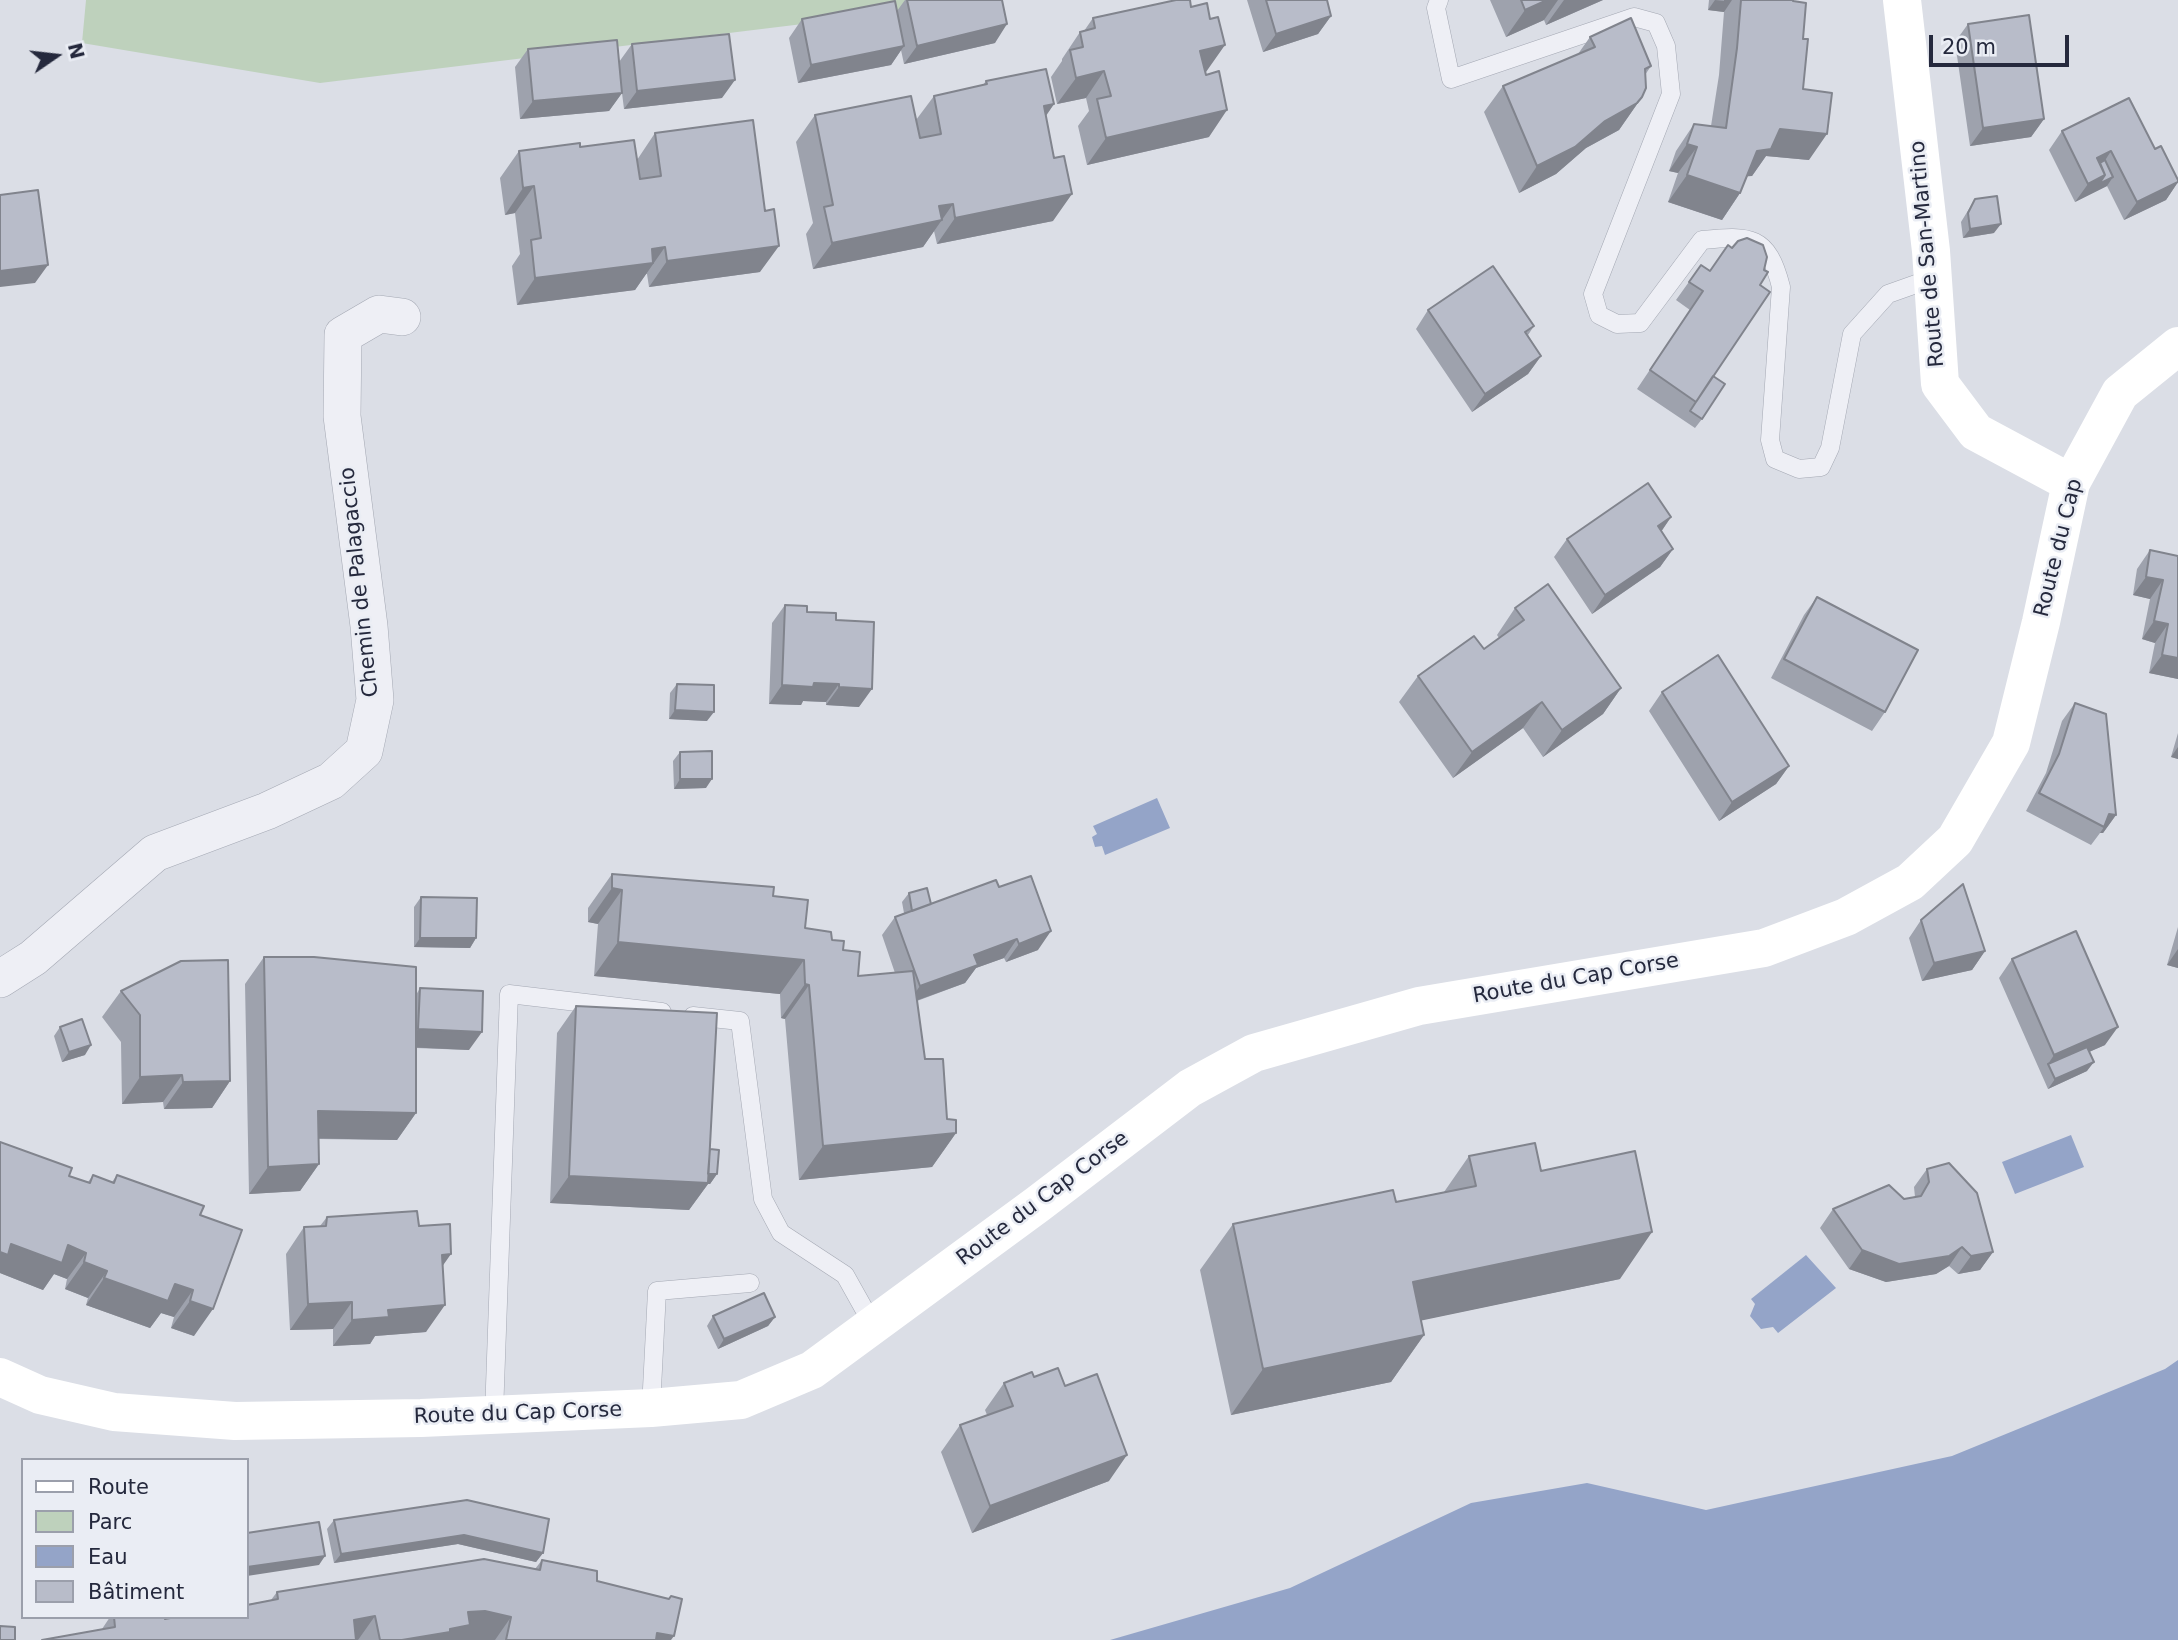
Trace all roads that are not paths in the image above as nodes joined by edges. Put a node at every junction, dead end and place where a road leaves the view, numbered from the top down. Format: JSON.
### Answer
{"nodes":[{"id":1,"x":1439,"y":0,"type":"edge"},
{"id":2,"x":1902,"y":0,"type":"edge"},
{"id":3,"x":1933,"y":278,"type":"junction"},
{"id":4,"x":402,"y":317,"type":"dead end"},
{"id":5,"x":2178,"y":346,"type":"edge"},
{"id":6,"x":2071,"y":483,"type":"junction"},
{"id":7,"x":2011,"y":743,"type":"joint"},
{"id":8,"x":0,"y":979,"type":"edge"},
{"id":9,"x":750,"y":1283,"type":"dead end"},
{"id":10,"x":873,"y":1325,"type":"junction"},
{"id":11,"x":0,"y":1377,"type":"edge"},
{"id":12,"x":652,"y":1408,"type":"junction"},
{"id":13,"x":494,"y":1415,"type":"junction"}],
"edges":[{"from":1,"to":3,"type":"lane"},
{"from":2,"to":3,"type":"main road","name":"Route de San-Martino"},
{"from":3,"to":6,"type":"main road","name":"Route de San-Martino"},
{"from":4,"to":8,"type":"street","name":"Chemin de Palagaccio"},
{"from":5,"to":6,"type":"main road","name":"Route du Cap"},
{"from":6,"to":7,"type":"main road","name":"Route du Cap"},
{"from":7,"to":10,"type":"main road","name":"Route du Cap Corse"},
{"from":9,"to":12,"type":"lane"},
{"from":10,"to":12,"type":"main road","name":"Route du Cap Corse"},
{"from":10,"to":13,"type":"lane"},
{"from":11,"to":13,"type":"main road","name":"Route du Cap Corse"},
{"from":12,"to":13,"type":"main road","name":"Route du Cap Corse"}]}
